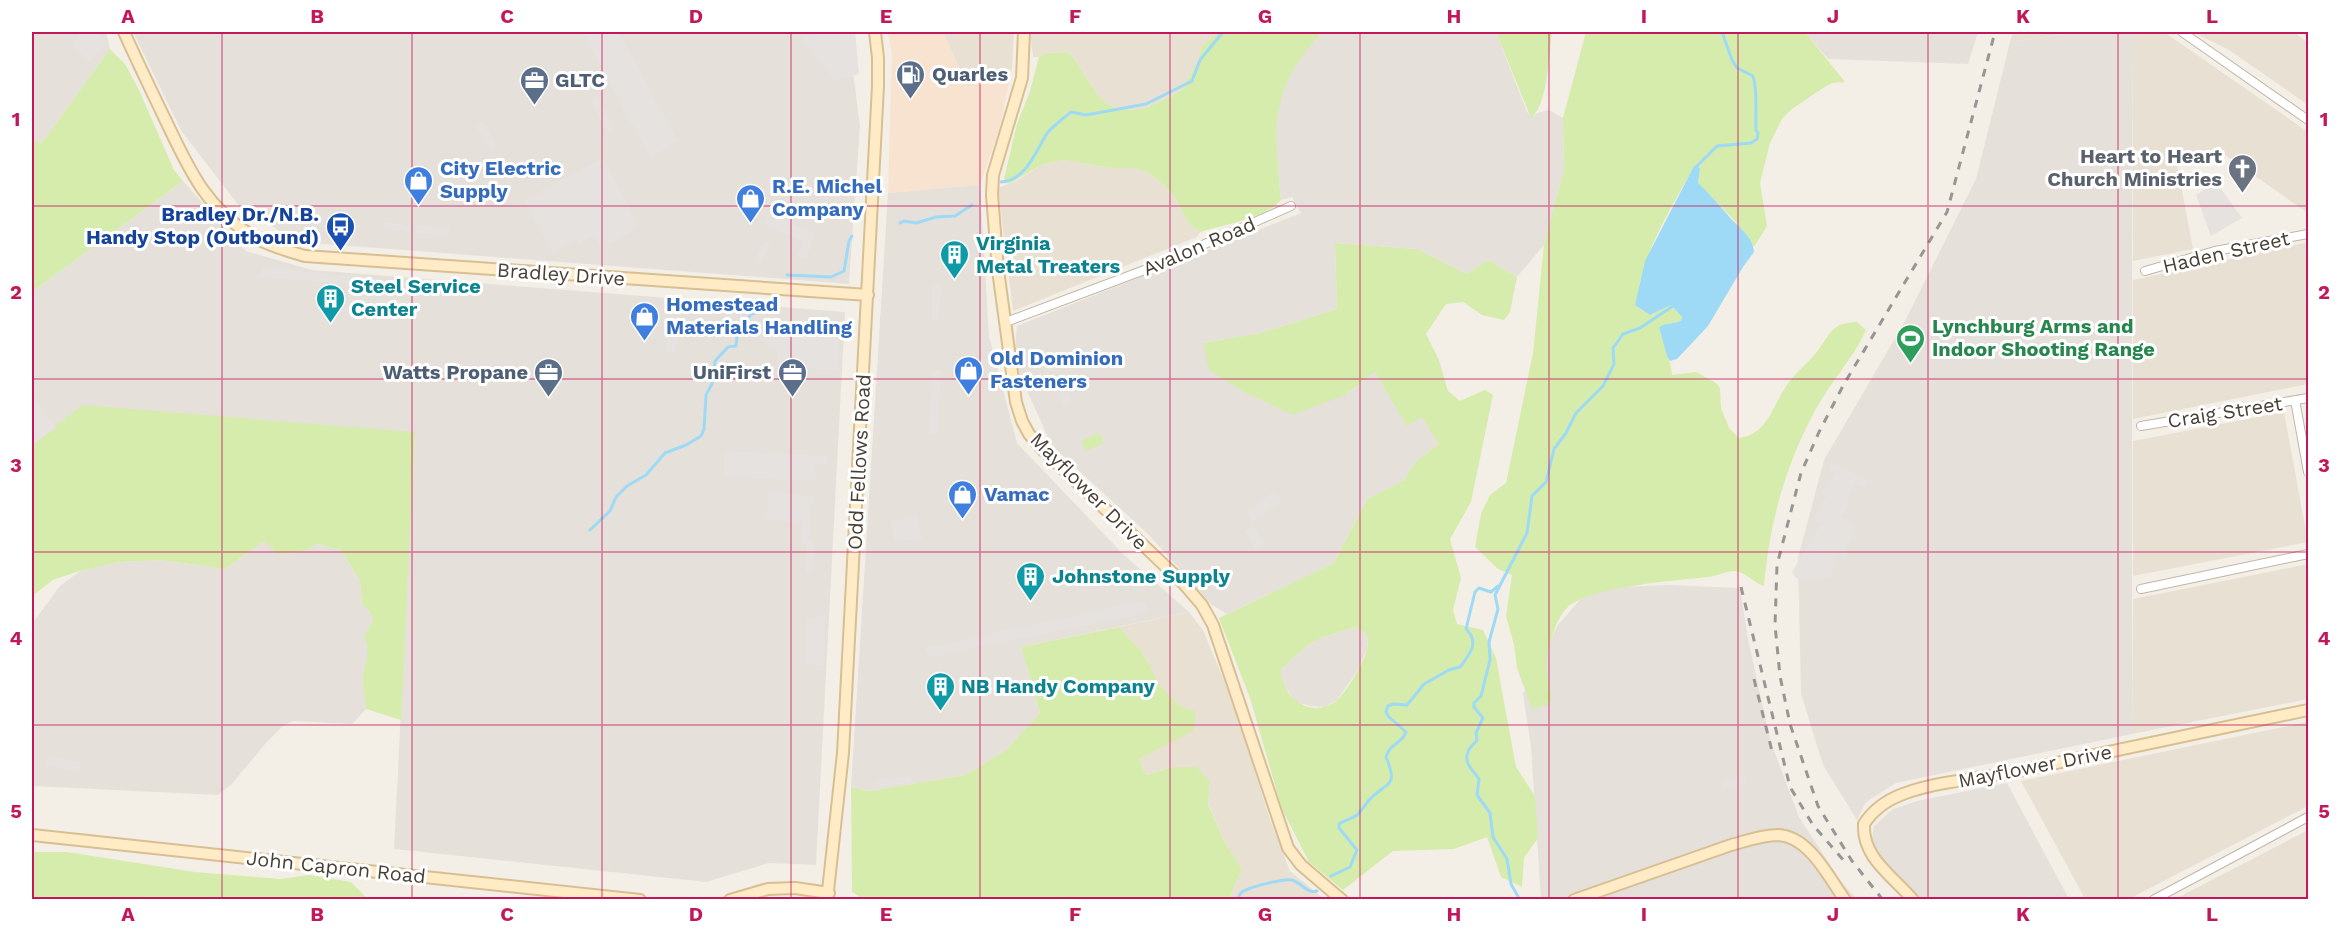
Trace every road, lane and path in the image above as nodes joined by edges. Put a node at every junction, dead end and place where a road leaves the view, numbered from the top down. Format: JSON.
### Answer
{"nodes":[{"id":1,"x":124,"y":32,"type":"edge"},
{"id":2,"x":875,"y":32,"type":"edge"},
{"id":3,"x":1024,"y":32,"type":"edge"},
{"id":4,"x":2182,"y":32,"type":"edge"},
{"id":5,"x":2308,"y":120,"type":"edge"},
{"id":6,"x":1291,"y":206,"type":"dead end"},
{"id":7,"x":2308,"y":234,"type":"edge"},
{"id":8,"x":2145,"y":271,"type":"dead end"},
{"id":9,"x":868,"y":295,"type":"junction"},
{"id":10,"x":1005,"y":322,"type":"junction"},
{"id":11,"x":2308,"y":398,"type":"edge"},
{"id":12,"x":2295,"y":400,"type":"junction"},
{"id":13,"x":2141,"y":426,"type":"dead end"},
{"id":14,"x":2308,"y":472,"type":"edge"},
{"id":15,"x":2308,"y":554,"type":"edge"},
{"id":16,"x":2141,"y":589,"type":"dead end"},
{"id":17,"x":2308,"y":710,"type":"edge"},
{"id":18,"x":2308,"y":818,"type":"edge"},
{"id":19,"x":32,"y":835,"type":"edge"},
{"id":20,"x":829,"y":897,"type":"edge"},
{"id":21,"x":640,"y":900,"type":"edge"},
{"id":22,"x":730,"y":900,"type":"edge"},
{"id":23,"x":1342,"y":900,"type":"edge"},
{"id":24,"x":1574,"y":900,"type":"edge"},
{"id":25,"x":1845,"y":900,"type":"edge"},
{"id":26,"x":1913,"y":900,"type":"edge"},
{"id":27,"x":2153,"y":900,"type":"edge"}],
"edges":[{"from":1,"to":9,"type":"street","name":"Bradley Drive"},
{"from":2,"to":9,"type":"street","name":"Odd Fellows Road"},
{"from":3,"to":10,"type":"street","name":"Mayflower Drive"},
{"from":4,"to":5,"type":"street"},
{"from":6,"to":10,"type":"street","name":"Avalon Road"},
{"from":7,"to":8,"type":"street","name":"Haden Street"},
{"from":9,"to":20,"type":"street","name":"Odd Fellows Road"},
{"from":10,"to":23,"type":"street","name":"Mayflower Drive"},
{"from":11,"to":12,"type":"street","name":"Craig Street"},
{"from":12,"to":13,"type":"street","name":"Craig Street"},
{"from":12,"to":14,"type":"street"},
{"from":15,"to":16,"type":"street"},
{"from":17,"to":26,"type":"street","name":"Mayflower Drive"},
{"from":18,"to":27,"type":"street"},
{"from":19,"to":21,"type":"street","name":"John Capron Road"},
{"from":20,"to":22,"type":"street"},
{"from":24,"to":25,"type":"street"}]}
